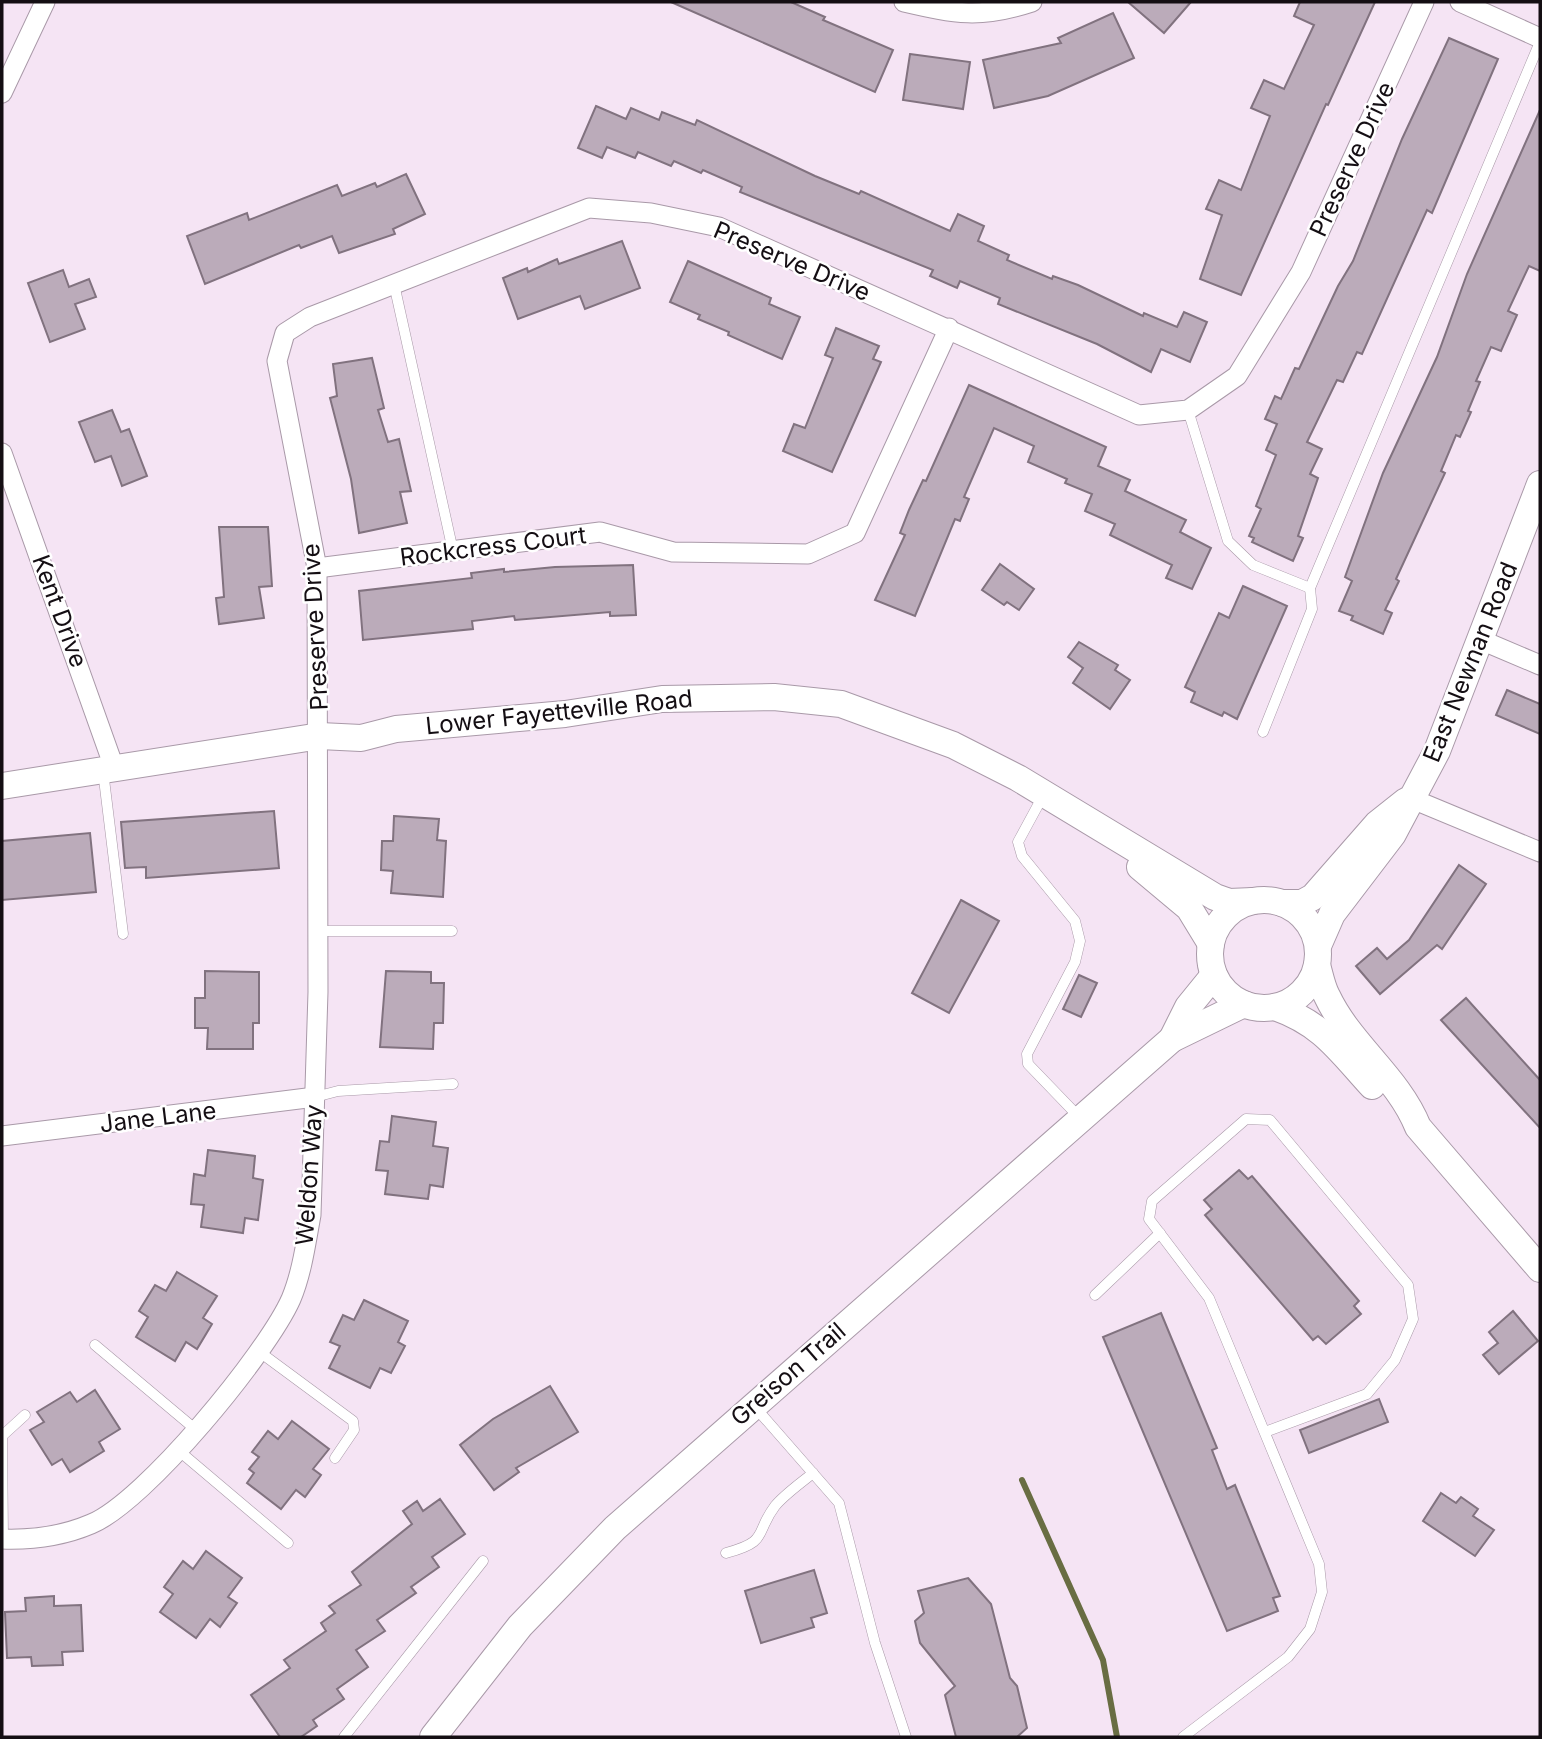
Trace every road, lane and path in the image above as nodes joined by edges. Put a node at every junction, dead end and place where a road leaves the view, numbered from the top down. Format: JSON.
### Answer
{"nodes":[{"id":1,"x":45,"y":2,"type":"edge"},
{"id":2,"x":904,"y":2,"type":"edge"},
{"id":3,"x":1032,"y":2,"type":"edge"},
{"id":4,"x":1424,"y":2,"type":"edge"},
{"id":5,"x":1460,"y":2,"type":"edge"},
{"id":6,"x":1540,"y":40,"type":"edge"},
{"id":7,"x":4,"y":80,"type":"edge"},
{"id":8,"x":394,"y":284,"type":"junction"},
{"id":9,"x":949,"y":328,"type":"junction"},
{"id":10,"x":1188,"y":410,"type":"junction"},
{"id":11,"x":2,"y":453,"type":"edge"},
{"id":12,"x":1540,"y":484,"type":"edge"},
{"id":13,"x":453,"y":551,"type":"junction"},
{"id":14,"x":317,"y":568,"type":"junction"},
{"id":15,"x":1310,"y":588,"type":"junction"},
{"id":16,"x":1480,"y":640,"type":"junction"},
{"id":17,"x":1540,"y":665,"type":"edge"},
{"id":18,"x":1263,"y":732,"type":"dead end"},
{"id":19,"x":320,"y":736,"type":"junction"},
{"id":20,"x":109,"y":771,"type":"junction"},
{"id":21,"x":2,"y":786,"type":"edge"},
{"id":22,"x":1044,"y":794,"type":"junction"},
{"id":23,"x":1410,"y":798,"type":"junction"},
{"id":24,"x":1092,"y":824,"type":"junction"},
{"id":25,"x":1540,"y":852,"type":"edge"},
{"id":26,"x":1253,"y":901,"type":"junction"},
{"id":27,"x":1282,"y":904,"type":"junction"},
{"id":28,"x":318,"y":930,"type":"junction"},
{"id":29,"x":452,"y":931,"type":"dead end"},
{"id":30,"x":123,"y":934,"type":"dead end"},
{"id":31,"x":1211,"y":944,"type":"junction"},
{"id":32,"x":1317,"y":955,"type":"junction"},
{"id":33,"x":1214,"y":975,"type":"junction"},
{"id":34,"x":1244,"y":1004,"type":"junction"},
{"id":35,"x":1275,"y":1007,"type":"junction"},
{"id":36,"x":1172,"y":1039,"type":"junction"},
{"id":37,"x":453,"y":1084,"type":"dead end"},
{"id":38,"x":315,"y":1097,"type":"junction"},
{"id":39,"x":1081,"y":1119,"type":"junction"},
{"id":40,"x":1418,"y":1127,"type":"junction"},
{"id":41,"x":2,"y":1136,"type":"edge"},
{"id":42,"x":1160,"y":1233,"type":"junction"},
{"id":43,"x":1540,"y":1269,"type":"edge"},
{"id":44,"x":1095,"y":1295,"type":"dead end"},
{"id":45,"x":95,"y":1345,"type":"dead end"},
{"id":46,"x":261,"y":1353,"type":"junction"},
{"id":47,"x":753,"y":1404,"type":"junction"},
{"id":48,"x":25,"y":1415,"type":"dead end"},
{"id":49,"x":195,"y":1429,"type":"junction"},
{"id":50,"x":1265,"y":1432,"type":"junction"},
{"id":51,"x":177,"y":1449,"type":"junction"},
{"id":52,"x":335,"y":1458,"type":"dead end"},
{"id":53,"x":813,"y":1473,"type":"junction"},
{"id":54,"x":2,"y":1539,"type":"edge"},
{"id":55,"x":288,"y":1543,"type":"dead end"},
{"id":56,"x":726,"y":1553,"type":"dead end"},
{"id":57,"x":483,"y":1561,"type":"dead end"},
{"id":58,"x":344,"y":1737,"type":"edge"},
{"id":59,"x":433,"y":1737,"type":"edge"},
{"id":60,"x":906,"y":1737,"type":"edge"},
{"id":61,"x":1184,"y":1737,"type":"edge"}],
"edges":[{"from":1,"to":7,"type":"street"},
{"from":2,"to":3,"type":"street"},
{"from":4,"to":10,"type":"street","name":"Preserve Drive"},
{"from":5,"to":6,"type":"street"},
{"from":6,"to":15,"type":"lane"},
{"from":8,"to":9,"type":"street","name":"Preserve Drive"},
{"from":8,"to":13,"type":"lane"},
{"from":8,"to":14,"type":"street","name":"Preserve Drive"},
{"from":9,"to":10,"type":"street","name":"Preserve Drive"},
{"from":9,"to":13,"type":"street","name":"Rockcress Court"},
{"from":10,"to":15,"type":"lane"},
{"from":11,"to":20,"type":"street","name":"Kent Drive"},
{"from":12,"to":16,"type":"street","name":"East Newnan Road"},
{"from":13,"to":14,"type":"street","name":"Rockcress Court"},
{"from":14,"to":19,"type":"street","name":"Preserve Drive"},
{"from":15,"to":18,"type":"lane"},
{"from":16,"to":17,"type":"street"},
{"from":16,"to":23,"type":"street","name":"East Newnan Road"},
{"from":19,"to":20,"type":"street","name":"Lower Fayetteville Road"},
{"from":19,"to":22,"type":"street","name":"Lower Fayetteville Road"},
{"from":19,"to":28,"type":"street","name":"Weldon Way"},
{"from":20,"to":21,"type":"street","name":"Lower Fayetteville Road"},
{"from":20,"to":30,"type":"lane"},
{"from":22,"to":24,"type":"street","name":"Lower Fayetteville Road"},
{"from":22,"to":39,"type":"lane"},
{"from":23,"to":25,"type":"street"},
{"from":23,"to":27,"type":"street","name":"East Newnan Road"},
{"from":23,"to":32,"type":"street","name":"East Newnan Road"},
{"from":24,"to":26,"type":"street","name":"Lower Fayetteville Road"},
{"from":24,"to":31,"type":"street","name":"Lower Fayetteville Road"},
{"from":26,"to":27,"type":"street"},
{"from":26,"to":31,"type":"street"},
{"from":27,"to":32,"type":"street"},
{"from":28,"to":29,"type":"lane"},
{"from":28,"to":38,"type":"street","name":"Weldon Way"},
{"from":31,"to":33,"type":"street"},
{"from":32,"to":35,"type":"street"},
{"from":32,"to":40,"type":"street"},
{"from":33,"to":34,"type":"street"},
{"from":33,"to":36,"type":"street","name":"Greison Trail"},
{"from":34,"to":35,"type":"street"},
{"from":34,"to":36,"type":"street","name":"Greison Trail"},
{"from":35,"to":40,"type":"street"},
{"from":36,"to":39,"type":"street","name":"Greison Trail"},
{"from":37,"to":38,"type":"lane"},
{"from":38,"to":41,"type":"street","name":"Jane Lane"},
{"from":38,"to":46,"type":"street","name":"Weldon Way"},
{"from":39,"to":47,"type":"street","name":"Greison Trail"},
{"from":40,"to":43,"type":"street"},
{"from":42,"to":44,"type":"lane"},
{"from":42,"to":50,"type":"lane"},
{"from":42,"to":50,"type":"lane"},
{"from":45,"to":49,"type":"lane"},
{"from":46,"to":49,"type":"street","name":"Weldon Way"},
{"from":46,"to":52,"type":"lane"},
{"from":47,"to":53,"type":"lane"},
{"from":47,"to":59,"type":"street","name":"Greison Trail"},
{"from":48,"to":54,"type":"lane"},
{"from":49,"to":51,"type":"street","name":"Weldon Way"},
{"from":50,"to":61,"type":"lane"},
{"from":51,"to":54,"type":"street","name":"Weldon Way"},
{"from":51,"to":55,"type":"lane"},
{"from":53,"to":56,"type":"lane"},
{"from":53,"to":60,"type":"lane"},
{"from":57,"to":58,"type":"lane"}]}
